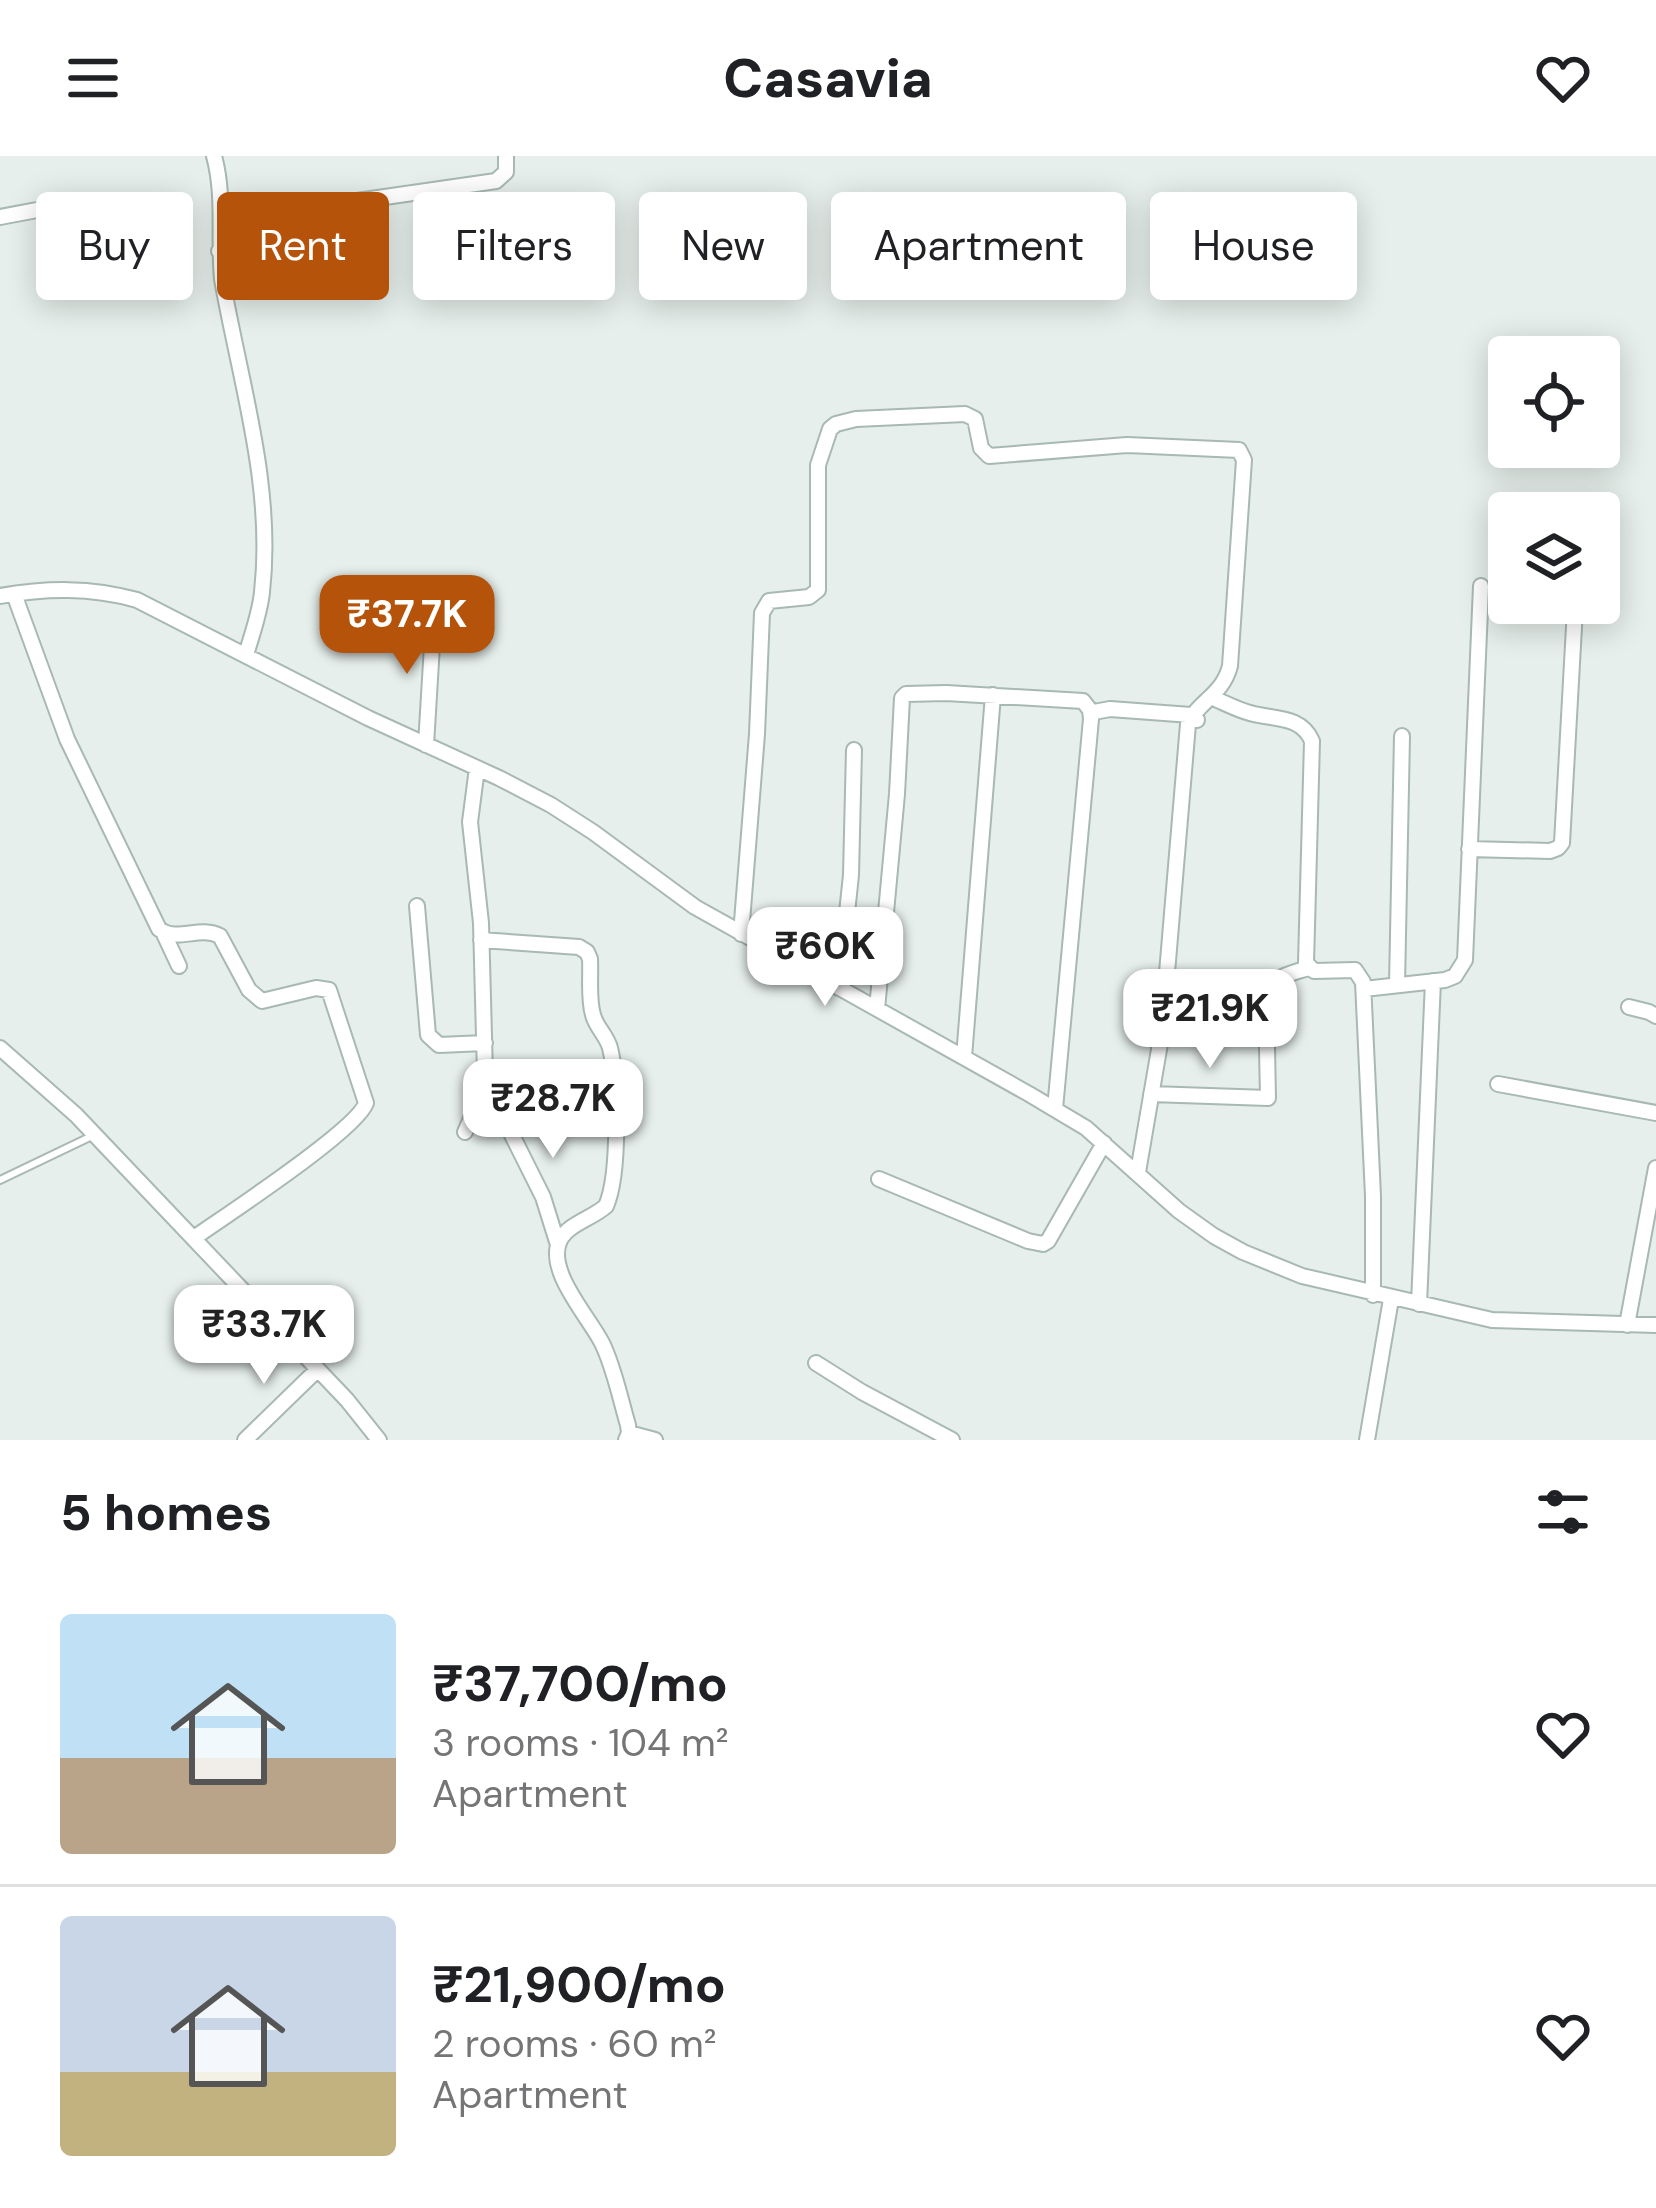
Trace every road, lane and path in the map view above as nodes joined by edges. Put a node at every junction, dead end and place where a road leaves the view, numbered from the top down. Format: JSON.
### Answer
{"nodes":[{"id":1,"x":214,"y":156,"type":"edge"},
{"id":2,"x":506,"y":156,"type":"edge"},
{"id":3,"x":220,"y":192,"type":"edge"},
{"id":4,"x":389,"y":196,"type":"edge"},
{"id":5,"x":36,"y":210,"type":"edge"},
{"id":6,"x":0,"y":217,"type":"edge"},
{"id":7,"x":227,"y":300,"type":"edge"},
{"id":8,"x":1481,"y":586,"type":"dead end"},
{"id":9,"x":7,"y":595,"type":"edge"},
{"id":10,"x":434,"y":612,"type":"dead end"},
{"id":11,"x":1574,"y":624,"type":"edge"},
{"id":12,"x":246,"y":655,"type":"junction"},
{"id":13,"x":993,"y":695,"type":"junction"},
{"id":14,"x":1213,"y":698,"type":"junction"},
{"id":15,"x":1090,"y":710,"type":"junction"},
{"id":16,"x":1194,"y":718,"type":"junction"},
{"id":17,"x":1402,"y":736,"type":"dead end"},
{"id":18,"x":426,"y":745,"type":"junction"},
{"id":19,"x":854,"y":750,"type":"dead end"},
{"id":20,"x":477,"y":768,"type":"junction"},
{"id":21,"x":1468,"y":849,"type":"junction"},
{"id":22,"x":417,"y":906,"type":"dead end"},
{"id":23,"x":164,"y":934,"type":"junction"},
{"id":24,"x":742,"y":934,"type":"junction"},
{"id":25,"x":481,"y":940,"type":"junction"},
{"id":26,"x":178,"y":966,"type":"dead end"},
{"id":27,"x":1308,"y":968,"type":"junction"},
{"id":28,"x":1433,"y":981,"type":"junction"},
{"id":29,"x":1396,"y":985,"type":"junction"},
{"id":30,"x":839,"y":988,"type":"junction"},
{"id":31,"x":1364,"y":989,"type":"junction"},
{"id":32,"x":1629,"y":1007,"type":"dead end"},
{"id":33,"x":877,"y":1009,"type":"junction"},
{"id":34,"x":1656,"y":1016,"type":"edge"},
{"id":35,"x":485,"y":1042,"type":"junction"},
{"id":36,"x":0,"y":1048,"type":"edge"},
{"id":37,"x":964,"y":1057,"type":"junction"},
{"id":38,"x":1498,"y":1084,"type":"dead end"},
{"id":39,"x":1151,"y":1094,"type":"junction"},
{"id":40,"x":494,"y":1099,"type":"dead end"},
{"id":41,"x":1055,"y":1109,"type":"junction"},
{"id":42,"x":1656,"y":1113,"type":"edge"},
{"id":43,"x":465,"y":1132,"type":"dead end"},
{"id":44,"x":95,"y":1135,"type":"junction"},
{"id":45,"x":1104,"y":1143,"type":"junction"},
{"id":46,"x":1656,"y":1168,"type":"edge"},
{"id":47,"x":1138,"y":1172,"type":"junction"},
{"id":48,"x":879,"y":1178,"type":"dead end"},
{"id":49,"x":0,"y":1180,"type":"edge"},
{"id":50,"x":194,"y":1238,"type":"junction"},
{"id":51,"x":558,"y":1245,"type":"junction"},
{"id":52,"x":1373,"y":1294,"type":"junction"},
{"id":53,"x":1391,"y":1299,"type":"junction"},
{"id":54,"x":1419,"y":1304,"type":"junction"},
{"id":55,"x":1627,"y":1325,"type":"junction"},
{"id":56,"x":1656,"y":1325,"type":"edge"},
{"id":57,"x":817,"y":1363,"type":"dead end"},
{"id":58,"x":317,"y":1370,"type":"junction"},
{"id":59,"x":627,"y":1437,"type":"edge"},
{"id":60,"x":245,"y":1440,"type":"edge"},
{"id":61,"x":379,"y":1440,"type":"edge"},
{"id":62,"x":655,"y":1440,"type":"edge"},
{"id":63,"x":952,"y":1440,"type":"edge"},
{"id":64,"x":1367,"y":1440,"type":"edge"}],
"edges":[{"from":1,"to":3,"type":"street"},
{"from":2,"to":4,"type":"street"},
{"from":5,"to":6,"type":"street"},
{"from":7,"to":12,"type":"street"},
{"from":8,"to":21,"type":"street"},
{"from":9,"to":12,"type":"street"},
{"from":9,"to":23,"type":"street"},
{"from":10,"to":18,"type":"street"},
{"from":11,"to":21,"type":"street"},
{"from":12,"to":18,"type":"street"},
{"from":13,"to":15,"type":"street"},
{"from":13,"to":33,"type":"street"},
{"from":13,"to":37,"type":"street"},
{"from":14,"to":16,"type":"street"},
{"from":14,"to":24,"type":"street"},
{"from":14,"to":27,"type":"street"},
{"from":15,"to":16,"type":"street"},
{"from":15,"to":41,"type":"street"},
{"from":16,"to":39,"type":"street"},
{"from":17,"to":29,"type":"street"},
{"from":18,"to":20,"type":"street"},
{"from":19,"to":30,"type":"street"},
{"from":20,"to":24,"type":"street"},
{"from":20,"to":25,"type":"street"},
{"from":21,"to":28,"type":"street"},
{"from":22,"to":35,"type":"street"},
{"from":23,"to":26,"type":"street"},
{"from":23,"to":50,"type":"street"},
{"from":24,"to":30,"type":"street"},
{"from":25,"to":35,"type":"street"},
{"from":25,"to":51,"type":"street"},
{"from":27,"to":31,"type":"street"},
{"from":27,"to":39,"type":"street"},
{"from":28,"to":29,"type":"street"},
{"from":28,"to":54,"type":"street"},
{"from":29,"to":31,"type":"street"},
{"from":30,"to":33,"type":"street"},
{"from":31,"to":52,"type":"street"},
{"from":32,"to":34,"type":"street"},
{"from":33,"to":37,"type":"street"},
{"from":35,"to":43,"type":"street"},
{"from":36,"to":44,"type":"street"},
{"from":37,"to":41,"type":"street"},
{"from":38,"to":42,"type":"street"},
{"from":39,"to":47,"type":"street"},
{"from":40,"to":51,"type":"street"},
{"from":41,"to":45,"type":"street"},
{"from":44,"to":49,"type":"lane"},
{"from":44,"to":50,"type":"street"},
{"from":45,"to":47,"type":"street"},
{"from":45,"to":48,"type":"street"},
{"from":46,"to":55,"type":"street"},
{"from":47,"to":52,"type":"street"},
{"from":50,"to":58,"type":"street"},
{"from":51,"to":59,"type":"street"},
{"from":52,"to":53,"type":"street"},
{"from":53,"to":54,"type":"street"},
{"from":53,"to":64,"type":"street"},
{"from":54,"to":55,"type":"street"},
{"from":55,"to":56,"type":"street"},
{"from":57,"to":63,"type":"street"},
{"from":58,"to":60,"type":"street"},
{"from":58,"to":61,"type":"street"},
{"from":59,"to":62,"type":"street"}]}
